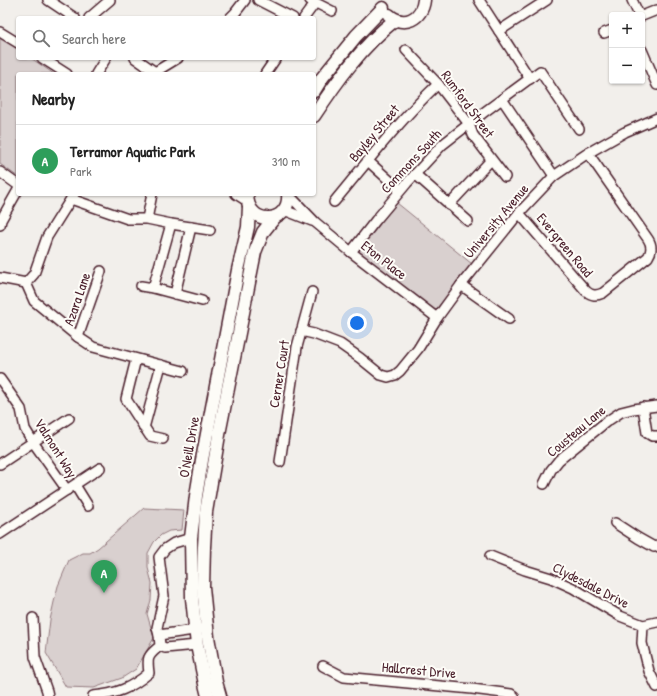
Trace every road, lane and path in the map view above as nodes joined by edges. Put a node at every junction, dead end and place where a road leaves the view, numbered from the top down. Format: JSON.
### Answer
{"nodes":[{"id":1,"x":48,"y":0,"type":"edge"},
{"id":2,"x":110,"y":0,"type":"edge"},
{"id":3,"x":245,"y":0,"type":"edge"},
{"id":4,"x":258,"y":0,"type":"edge"},
{"id":5,"x":424,"y":0,"type":"edge"},
{"id":6,"x":479,"y":0,"type":"edge"},
{"id":7,"x":547,"y":0,"type":"edge"},
{"id":8,"x":632,"y":0,"type":"edge"},
{"id":9,"x":313,"y":1,"type":"edge"},
{"id":10,"x":383,"y":4,"type":"edge"},
{"id":11,"x":657,"y":10,"type":"edge"},
{"id":12,"x":332,"y":11,"type":"dead end"},
{"id":13,"x":639,"y":12,"type":"edge"},
{"id":14,"x":645,"y":14,"type":"edge"},
{"id":15,"x":72,"y":16,"type":"edge"},
{"id":16,"x":91,"y":16,"type":"edge"},
{"id":17,"x":232,"y":16,"type":"edge"},
{"id":18,"x":289,"y":16,"type":"edge"},
{"id":19,"x":305,"y":16,"type":"edge"},
{"id":20,"x":395,"y":20,"type":"junction"},
{"id":21,"x":498,"y":31,"type":"junction"},
{"id":22,"x":0,"y":32,"type":"edge"},
{"id":23,"x":16,"y":42,"type":"edge"},
{"id":24,"x":406,"y":50,"type":"dead end"},
{"id":25,"x":645,"y":57,"type":"edge"},
{"id":26,"x":45,"y":60,"type":"edge"},
{"id":27,"x":105,"y":60,"type":"edge"},
{"id":28,"x":138,"y":60,"type":"edge"},
{"id":29,"x":175,"y":60,"type":"edge"},
{"id":30,"x":275,"y":60,"type":"edge"},
{"id":31,"x":64,"y":72,"type":"edge"},
{"id":32,"x":97,"y":72,"type":"edge"},
{"id":33,"x":153,"y":72,"type":"edge"},
{"id":34,"x":156,"y":72,"type":"edge"},
{"id":35,"x":266,"y":72,"type":"edge"},
{"id":36,"x":530,"y":79,"type":"junction"},
{"id":37,"x":438,"y":84,"type":"junction"},
{"id":38,"x":657,"y":85,"type":"edge"},
{"id":39,"x":316,"y":88,"type":"edge"},
{"id":40,"x":502,"y":99,"type":"junction"},
{"id":41,"x":316,"y":113,"type":"edge"},
{"id":42,"x":657,"y":118,"type":"edge"},
{"id":43,"x":468,"y":124,"type":"junction"},
{"id":44,"x":578,"y":129,"type":"dead end"},
{"id":45,"x":588,"y":153,"type":"junction"},
{"id":46,"x":491,"y":160,"type":"junction"},
{"id":47,"x":368,"y":161,"type":"junction"},
{"id":48,"x":0,"y":172,"type":"edge"},
{"id":49,"x":415,"y":174,"type":"junction"},
{"id":50,"x":554,"y":176,"type":"junction"},
{"id":51,"x":504,"y":177,"type":"dead end"},
{"id":52,"x":16,"y":183,"type":"edge"},
{"id":53,"x":400,"y":190,"type":"junction"},
{"id":54,"x":16,"y":194,"type":"edge"},
{"id":55,"x":72,"y":196,"type":"edge"},
{"id":56,"x":152,"y":196,"type":"edge"},
{"id":57,"x":288,"y":196,"type":"edge"},
{"id":58,"x":290,"y":196,"type":"edge"},
{"id":59,"x":248,"y":200,"type":"edge"},
{"id":60,"x":334,"y":202,"type":"dead end"},
{"id":61,"x":449,"y":205,"type":"junction"},
{"id":62,"x":280,"y":213,"type":"junction"},
{"id":63,"x":519,"y":213,"type":"junction"},
{"id":64,"x":147,"y":219,"type":"junction"},
{"id":65,"x":315,"y":222,"type":"junction"},
{"id":66,"x":468,"y":222,"type":"dead end"},
{"id":67,"x":171,"y":224,"type":"junction"},
{"id":68,"x":0,"y":225,"type":"edge"},
{"id":69,"x":191,"y":227,"type":"junction"},
{"id":70,"x":210,"y":230,"type":"dead end"},
{"id":71,"x":351,"y":252,"type":"junction"},
{"id":72,"x":101,"y":271,"type":"dead end"},
{"id":73,"x":0,"y":278,"type":"edge"},
{"id":74,"x":26,"y":283,"type":"junction"},
{"id":75,"x":461,"y":285,"type":"junction"},
{"id":76,"x":141,"y":286,"type":"dead end"},
{"id":77,"x":153,"y":288,"type":"junction"},
{"id":78,"x":312,"y":292,"type":"dead end"},
{"id":79,"x":175,"y":294,"type":"junction"},
{"id":80,"x":202,"y":301,"type":"dead end"},
{"id":81,"x":437,"y":318,"type":"junction"},
{"id":82,"x":509,"y":319,"type":"dead end"},
{"id":83,"x":301,"y":331,"type":"junction"},
{"id":84,"x":78,"y":337,"type":"junction"},
{"id":85,"x":136,"y":359,"type":"junction"},
{"id":86,"x":161,"y":365,"type":"junction"},
{"id":87,"x":183,"y":371,"type":"dead end"},
{"id":88,"x":0,"y":378,"type":"edge"},
{"id":89,"x":3,"y":391,"type":"edge"},
{"id":90,"x":657,"y":406,"type":"edge"},
{"id":91,"x":643,"y":407,"type":"junction"},
{"id":92,"x":68,"y":418,"type":"dead end"},
{"id":93,"x":144,"y":428,"type":"junction"},
{"id":94,"x":657,"y":436,"type":"edge"},
{"id":95,"x":163,"y":439,"type":"dead end"},
{"id":96,"x":33,"y":442,"type":"junction"},
{"id":97,"x":280,"y":462,"type":"dead end"},
{"id":98,"x":0,"y":464,"type":"edge"},
{"id":99,"x":100,"y":468,"type":"dead end"},
{"id":100,"x":544,"y":484,"type":"dead end"},
{"id":101,"x":71,"y":488,"type":"junction"},
{"id":102,"x":88,"y":506,"type":"dead end"},
{"id":103,"x":615,"y":523,"type":"dead end"},
{"id":104,"x":0,"y":534,"type":"edge"},
{"id":105,"x":191,"y":538,"type":"junction"},
{"id":106,"x":657,"y":546,"type":"edge"},
{"id":107,"x":490,"y":556,"type":"dead end"},
{"id":108,"x":33,"y":618,"type":"dead end"},
{"id":109,"x":657,"y":622,"type":"edge"},
{"id":110,"x":644,"y":625,"type":"junction"},
{"id":111,"x":201,"y":629,"type":"junction"},
{"id":112,"x":159,"y":635,"type":"junction"},
{"id":113,"x":197,"y":645,"type":"junction"},
{"id":114,"x":160,"y":646,"type":"junction"},
{"id":115,"x":324,"y":666,"type":"dead end"},
{"id":116,"x":657,"y":686,"type":"edge"},
{"id":117,"x":48,"y":696,"type":"edge"},
{"id":118,"x":94,"y":696,"type":"edge"},
{"id":119,"x":208,"y":696,"type":"edge"},
{"id":120,"x":220,"y":696,"type":"edge"},
{"id":121,"x":514,"y":696,"type":"edge"}],
"edges":[{"from":1,"to":15,"type":"street"},
{"from":2,"to":16,"type":"street"},
{"from":3,"to":17,"type":"street"},
{"from":4,"to":18,"type":"street"},
{"from":5,"to":20,"type":"main road"},
{"from":6,"to":21,"type":"street"},
{"from":7,"to":21,"type":"street"},
{"from":8,"to":13,"type":"street"},
{"from":9,"to":12,"type":"street"},
{"from":9,"to":19,"type":"street"},
{"from":10,"to":20,"type":"main road"},
{"from":10,"to":39,"type":"main road"},
{"from":11,"to":14,"type":"street"},
{"from":20,"to":41,"type":"main road"},
{"from":21,"to":36,"type":"street"},
{"from":22,"to":23,"type":"street"},
{"from":24,"to":37,"type":"street","name":"Rumford Street"},
{"from":25,"to":38,"type":"street"},
{"from":26,"to":31,"type":"street"},
{"from":27,"to":32,"type":"street"},
{"from":28,"to":33,"type":"street"},
{"from":29,"to":34,"type":"street"},
{"from":30,"to":35,"type":"street"},
{"from":36,"to":40,"type":"street","name":"Commons South"},
{"from":36,"to":44,"type":"street","name":"Commons South"},
{"from":37,"to":43,"type":"street","name":"Rumford Street"},
{"from":37,"to":47,"type":"street","name":"Bayley Street"},
{"from":40,"to":43,"type":"street","name":"Commons South"},
{"from":40,"to":50,"type":"street"},
{"from":42,"to":45,"type":"street","name":"University Avenue"},
{"from":43,"to":46,"type":"street","name":"Rumford Street"},
{"from":43,"to":49,"type":"street","name":"Commons South"},
{"from":45,"to":50,"type":"street","name":"University Avenue"},
{"from":45,"to":63,"type":"street","name":"Evergreen Road"},
{"from":46,"to":51,"type":"street","name":"Rumford Street"},
{"from":46,"to":61,"type":"street"},
{"from":47,"to":53,"type":"street"},
{"from":47,"to":60,"type":"street","name":"Bayley Street"},
{"from":48,"to":52,"type":"street"},
{"from":49,"to":53,"type":"street","name":"Commons South"},
{"from":49,"to":61,"type":"street"},
{"from":50,"to":63,"type":"street","name":"University Avenue"},
{"from":53,"to":71,"type":"street","name":"Commons South"},
{"from":54,"to":68,"type":"street"},
{"from":55,"to":64,"type":"street"},
{"from":55,"to":74,"type":"street"},
{"from":56,"to":64,"type":"street"},
{"from":57,"to":62,"type":"main road","name":"O'Neill Drive"},
{"from":58,"to":65,"type":"street","name":"Eton Place"},
{"from":59,"to":62,"type":"main road"},
{"from":59,"to":105,"type":"main road","name":"O'Neill Drive"},
{"from":61,"to":66,"type":"street"},
{"from":62,"to":65,"type":"street","name":"Eton Place"},
{"from":62,"to":111,"type":"main road","name":"O'Neill Drive"},
{"from":63,"to":75,"type":"street","name":"University Avenue"},
{"from":64,"to":67,"type":"street"},
{"from":65,"to":71,"type":"street","name":"Eton Place"},
{"from":67,"to":69,"type":"street"},
{"from":67,"to":77,"type":"street"},
{"from":69,"to":70,"type":"street"},
{"from":69,"to":79,"type":"street"},
{"from":71,"to":81,"type":"street","name":"Eton Place"},
{"from":72,"to":84,"type":"street","name":"Azara Lane"},
{"from":73,"to":74,"type":"street"},
{"from":74,"to":84,"type":"street"},
{"from":75,"to":81,"type":"street","name":"University Avenue"},
{"from":75,"to":82,"type":"street"},
{"from":76,"to":77,"type":"street"},
{"from":77,"to":79,"type":"street"},
{"from":78,"to":83,"type":"street","name":"Cerner Court"},
{"from":79,"to":80,"type":"street"},
{"from":81,"to":83,"type":"street","name":"University Avenue"},
{"from":83,"to":97,"type":"street","name":"Cerner Court"},
{"from":84,"to":85,"type":"street"},
{"from":85,"to":86,"type":"street"},
{"from":85,"to":93,"type":"street"},
{"from":86,"to":87,"type":"street"},
{"from":86,"to":93,"type":"street"},
{"from":88,"to":89,"type":"street","name":"Valmont Way"},
{"from":89,"to":96,"type":"street","name":"Valmont Way"},
{"from":90,"to":91,"type":"street","name":"Cousteau Lane"},
{"from":91,"to":94,"type":"street"},
{"from":91,"to":100,"type":"street","name":"Cousteau Lane"},
{"from":92,"to":96,"type":"street"},
{"from":93,"to":95,"type":"street"},
{"from":96,"to":98,"type":"street"},
{"from":96,"to":101,"type":"street","name":"Valmont Way"},
{"from":99,"to":101,"type":"street"},
{"from":101,"to":102,"type":"street","name":"Valmont Way"},
{"from":101,"to":104,"type":"street"},
{"from":103,"to":106,"type":"street"},
{"from":105,"to":111,"type":"main road","name":"O'Neill Drive"},
{"from":105,"to":112,"type":"street"},
{"from":107,"to":110,"type":"street","name":"Clydesdale Drive"},
{"from":108,"to":117,"type":"street"},
{"from":109,"to":110,"type":"street"},
{"from":110,"to":116,"type":"street"},
{"from":111,"to":112,"type":"street"},
{"from":111,"to":113,"type":"main road","name":"O'Neill Drive"},
{"from":111,"to":120,"type":"main road","name":"O'Neill Drive"},
{"from":112,"to":114,"type":"street"},
{"from":113,"to":114,"type":"street"},
{"from":113,"to":119,"type":"main road","name":"O'Neill Drive"},
{"from":114,"to":118,"type":"street"},
{"from":115,"to":121,"type":"street","name":"Hallcrest Drive"}]}
